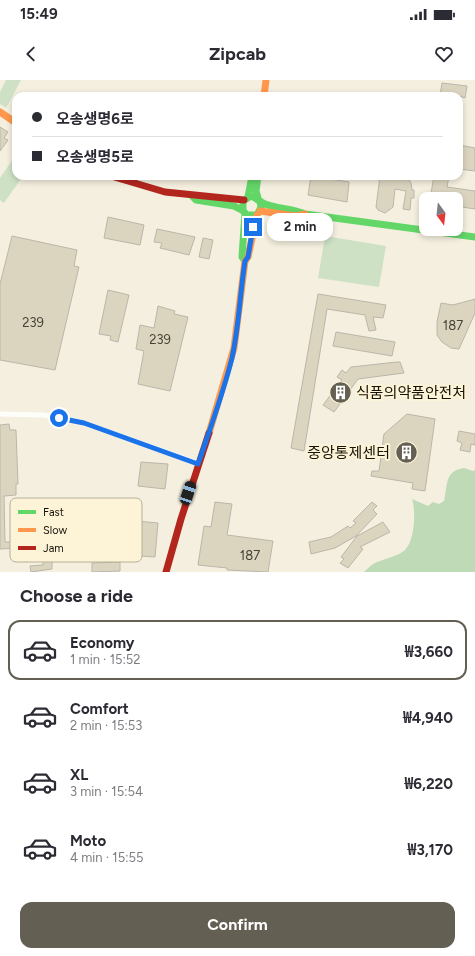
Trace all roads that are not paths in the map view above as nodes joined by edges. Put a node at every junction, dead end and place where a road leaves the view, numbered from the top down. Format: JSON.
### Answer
{"nodes":[{"id":1,"x":266,"y":80,"type":"edge"},
{"id":2,"x":264,"y":92,"type":"edge"},
{"id":3,"x":0,"y":112,"type":"edge"},
{"id":4,"x":12,"y":120,"type":"edge"},
{"id":5,"x":124,"y":180,"type":"edge"},
{"id":6,"x":251,"y":180,"type":"edge"},
{"id":7,"x":257,"y":180,"type":"edge"},
{"id":8,"x":192,"y":196,"type":"junction"},
{"id":9,"x":246,"y":199,"type":"junction"},
{"id":10,"x":259,"y":200,"type":"junction"},
{"id":11,"x":244,"y":211,"type":"junction"},
{"id":12,"x":258,"y":213,"type":"junction"},
{"id":13,"x":305,"y":214,"type":"junction"},
{"id":14,"x":475,"y":237,"type":"edge"},
{"id":15,"x":245,"y":261,"type":"junction"},
{"id":16,"x":0,"y":414,"type":"edge"},
{"id":17,"x":198,"y":464,"type":"junction"},
{"id":18,"x":166,"y":572,"type":"edge"}],
"edges":[{"from":1,"to":2,"type":"street"},
{"from":3,"to":4,"type":"street"},
{"from":5,"to":8,"type":"street"},
{"from":6,"to":9,"type":"street"},
{"from":7,"to":10,"type":"street"},
{"from":8,"to":9,"type":"street"},
{"from":8,"to":11,"type":"street"},
{"from":9,"to":10,"type":"street"},
{"from":9,"to":11,"type":"street"},
{"from":10,"to":12,"type":"street"},
{"from":10,"to":13,"type":"street"},
{"from":11,"to":12,"type":"street"},
{"from":11,"to":15,"type":"street"},
{"from":12,"to":13,"type":"street"},
{"from":12,"to":15,"type":"street"},
{"from":13,"to":14,"type":"street"},
{"from":15,"to":17,"type":"street"},
{"from":16,"to":17,"type":"street"},
{"from":17,"to":18,"type":"street"}]}
